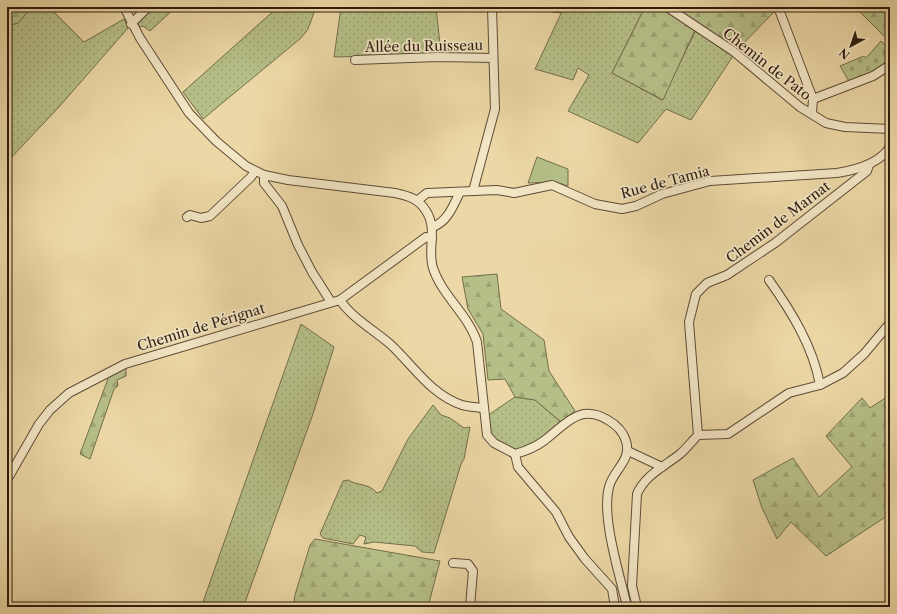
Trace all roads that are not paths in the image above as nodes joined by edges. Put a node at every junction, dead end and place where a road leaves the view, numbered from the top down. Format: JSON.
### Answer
{"nodes":[{"id":1,"x":124,"y":7,"type":"edge"},
{"id":2,"x":148,"y":7,"type":"edge"},
{"id":3,"x":492,"y":7,"type":"edge"},
{"id":4,"x":667,"y":7,"type":"edge"},
{"id":5,"x":778,"y":7,"type":"edge"},
{"id":6,"x":131,"y":24,"type":"junction"},
{"id":7,"x":493,"y":58,"type":"junction"},
{"id":8,"x":355,"y":60,"type":"dead end"},
{"id":9,"x":890,"y":65,"type":"edge"},
{"id":10,"x":813,"y":99,"type":"junction"},
{"id":11,"x":812,"y":113,"type":"junction"},
{"id":12,"x":890,"y":129,"type":"edge"},
{"id":13,"x":890,"y":149,"type":"edge"},
{"id":14,"x":870,"y":165,"type":"junction"},
{"id":15,"x":255,"y":171,"type":"junction"},
{"id":16,"x":264,"y":174,"type":"junction"},
{"id":17,"x":473,"y":191,"type":"junction"},
{"id":18,"x":460,"y":192,"type":"junction"},
{"id":19,"x":418,"y":200,"type":"junction"},
{"id":20,"x":187,"y":217,"type":"dead end"},
{"id":21,"x":433,"y":227,"type":"junction"},
{"id":22,"x":432,"y":239,"type":"junction"},
{"id":23,"x":769,"y":280,"type":"dead end"},
{"id":24,"x":340,"y":300,"type":"junction"},
{"id":25,"x":331,"y":302,"type":"junction"},
{"id":26,"x":890,"y":323,"type":"edge"},
{"id":27,"x":820,"y":385,"type":"junction"},
{"id":28,"x":483,"y":408,"type":"junction"},
{"id":29,"x":698,"y":435,"type":"junction"},
{"id":30,"x":628,"y":451,"type":"junction"},
{"id":31,"x":515,"y":454,"type":"junction"},
{"id":32,"x":662,"y":467,"type":"junction"},
{"id":33,"x":7,"y":480,"type":"edge"},
{"id":34,"x":453,"y":563,"type":"dead end"},
{"id":35,"x":470,"y":607,"type":"edge"},
{"id":36,"x":615,"y":607,"type":"edge"},
{"id":37,"x":627,"y":607,"type":"edge"},
{"id":38,"x":637,"y":607,"type":"edge"}],
"edges":[{"from":1,"to":6,"type":"street"},
{"from":2,"to":6,"type":"street"},
{"from":3,"to":7,"type":"street"},
{"from":4,"to":11,"type":"street","name":"Chemin de Pato"},
{"from":5,"to":10,"type":"street"},
{"from":6,"to":15,"type":"street"},
{"from":7,"to":8,"type":"street","name":"Allée du Ruisseau"},
{"from":7,"to":17,"type":"street"},
{"from":9,"to":10,"type":"street"},
{"from":10,"to":11,"type":"street"},
{"from":11,"to":12,"type":"street","name":"Chemin de Pato"},
{"from":13,"to":14,"type":"street","name":"Chemin de Marnat"},
{"from":14,"to":17,"type":"street","name":"Rue de Tamia"},
{"from":14,"to":29,"type":"street","name":"Chemin de Marnat"},
{"from":15,"to":16,"type":"street"},
{"from":15,"to":20,"type":"street"},
{"from":16,"to":19,"type":"street"},
{"from":16,"to":25,"type":"street"},
{"from":17,"to":18,"type":"street","name":"Rue de Tamia"},
{"from":18,"to":19,"type":"street","name":"Rue de Tamia"},
{"from":18,"to":21,"type":"street"},
{"from":19,"to":21,"type":"street"},
{"from":21,"to":22,"type":"street"},
{"from":22,"to":24,"type":"street","name":"Chemin de Pérignat"},
{"from":22,"to":28,"type":"street"},
{"from":23,"to":27,"type":"street"},
{"from":24,"to":25,"type":"street","name":"Chemin de Pérignat"},
{"from":24,"to":28,"type":"street"},
{"from":25,"to":33,"type":"street","name":"Chemin de Pérignat"},
{"from":26,"to":27,"type":"street"},
{"from":27,"to":29,"type":"street"},
{"from":28,"to":31,"type":"street"},
{"from":29,"to":32,"type":"street"},
{"from":30,"to":31,"type":"street"},
{"from":30,"to":32,"type":"street"},
{"from":30,"to":37,"type":"street"},
{"from":31,"to":36,"type":"street"},
{"from":32,"to":38,"type":"street"},
{"from":34,"to":35,"type":"street"}]}
